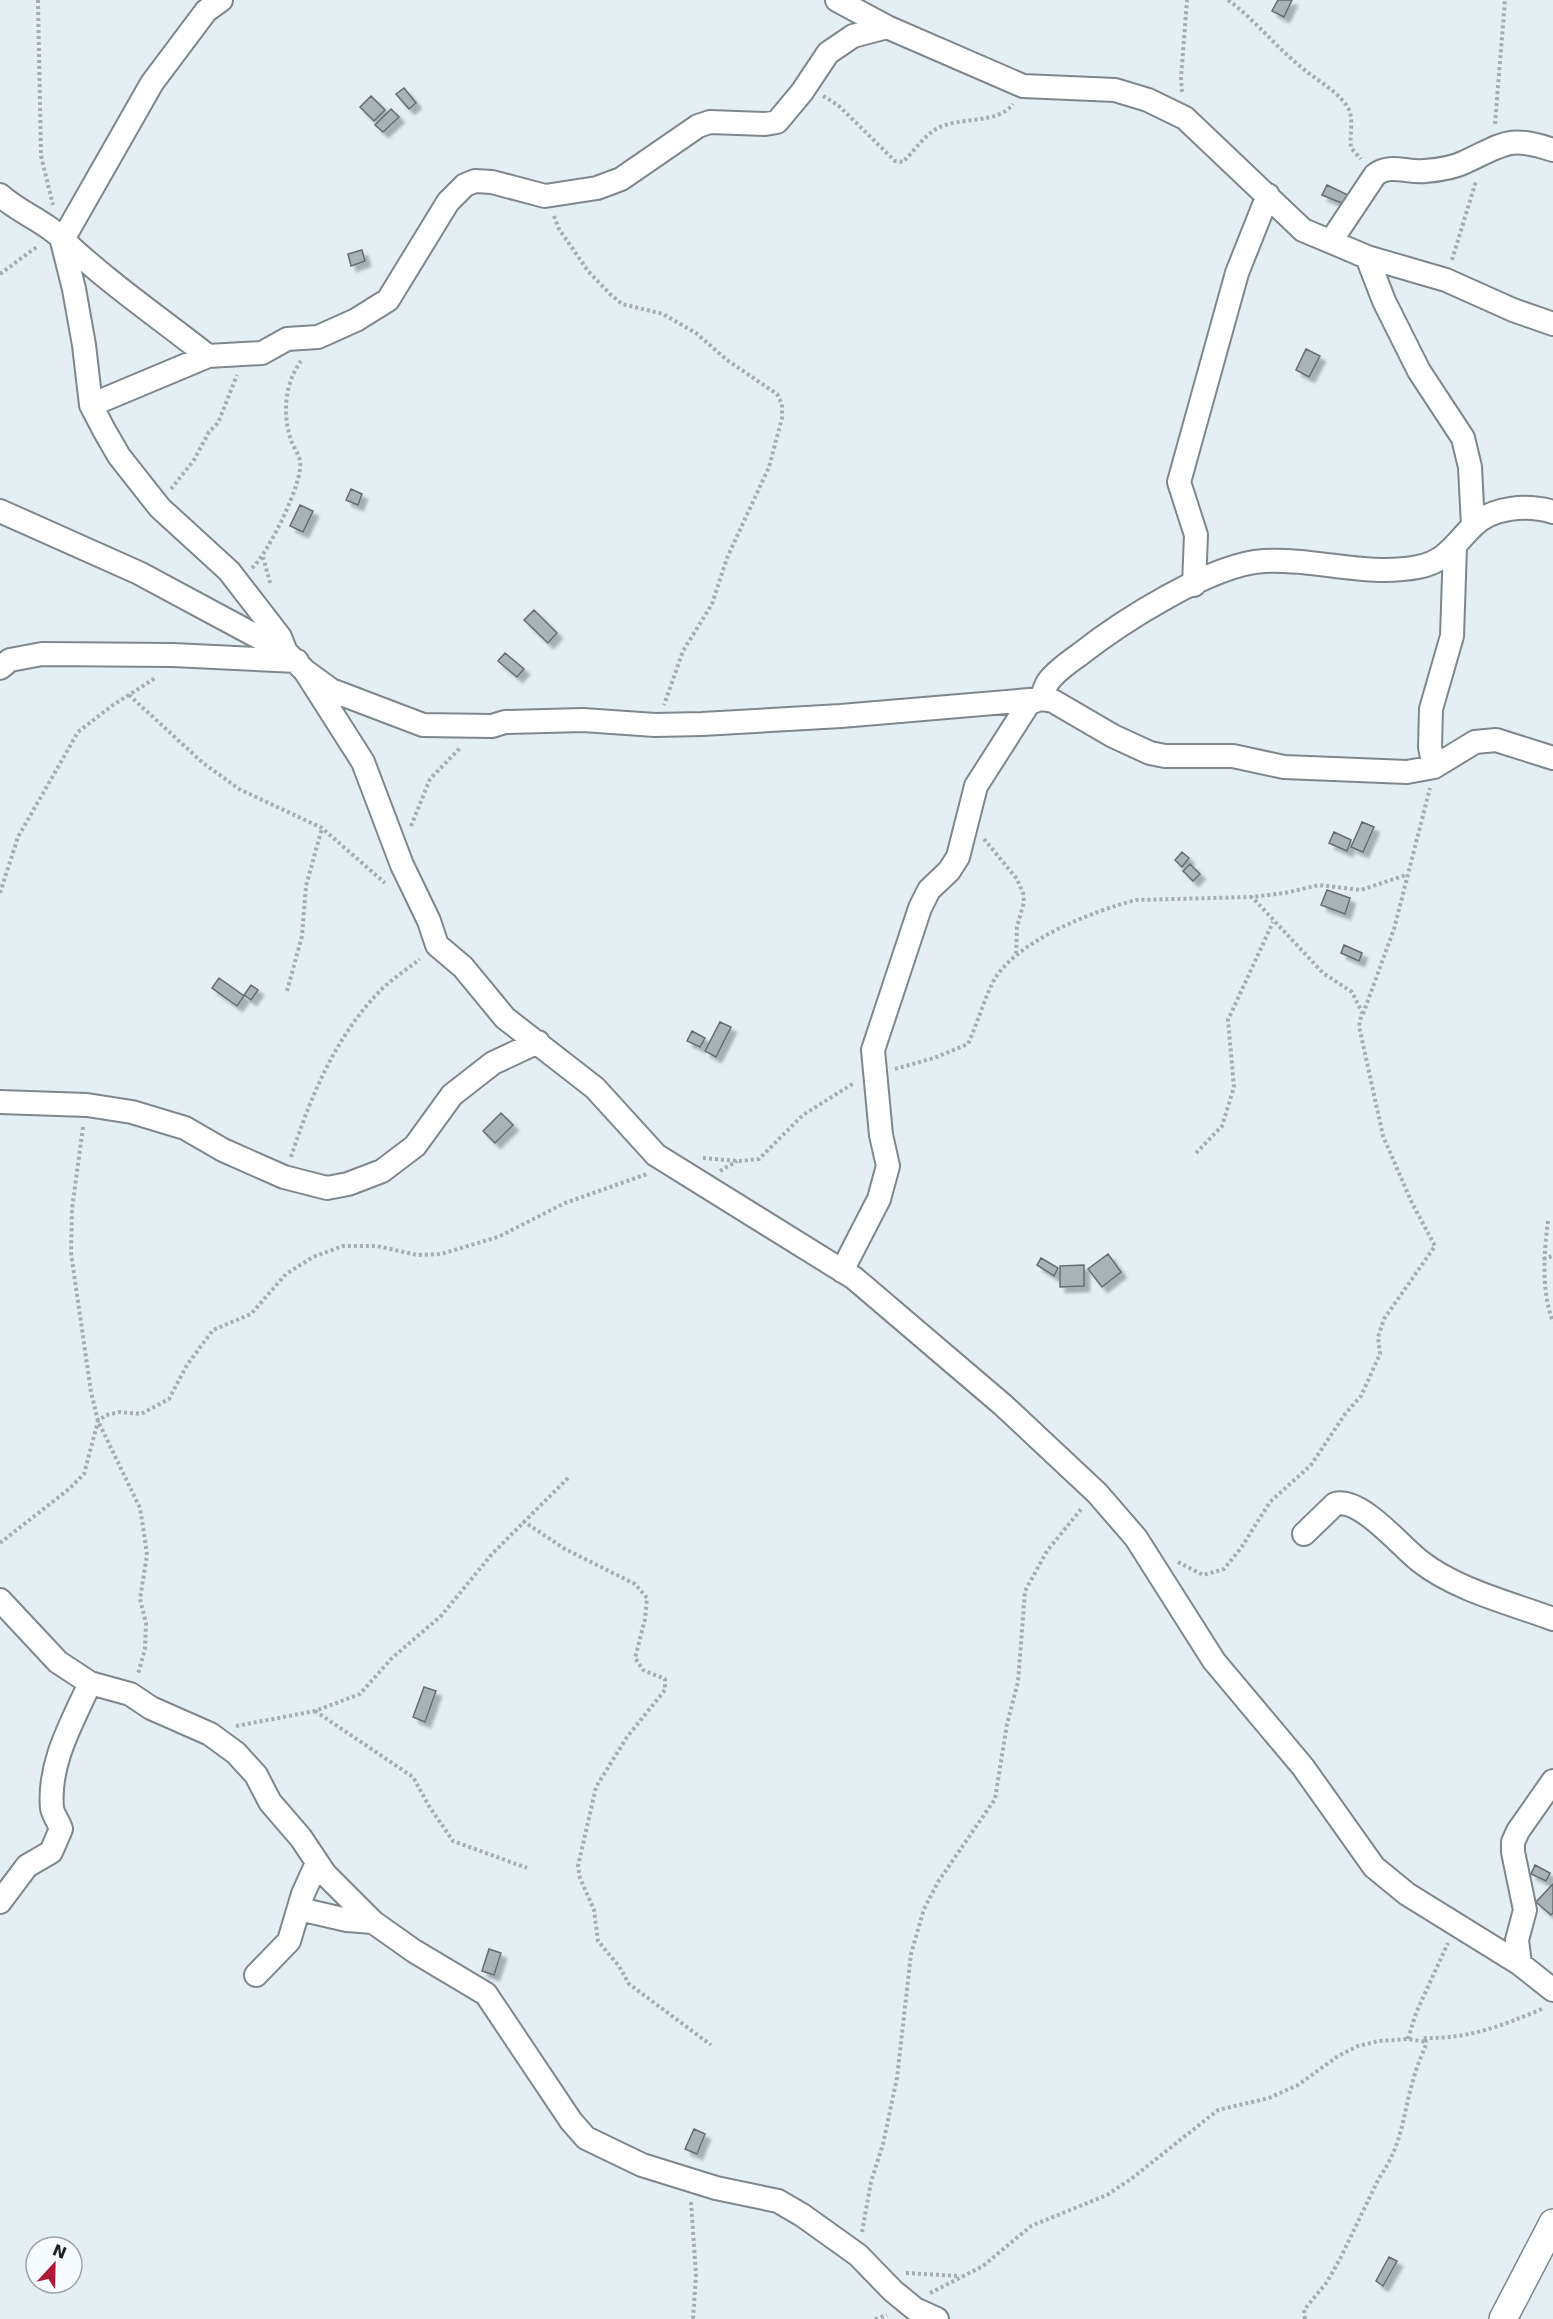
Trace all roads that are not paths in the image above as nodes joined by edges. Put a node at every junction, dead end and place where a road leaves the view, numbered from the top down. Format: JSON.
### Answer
{"nodes":[{"id":1,"x":221,"y":0,"type":"edge"},
{"id":2,"x":837,"y":0,"type":"edge"},
{"id":3,"x":887,"y":27,"type":"junction"},
{"id":4,"x":1553,"y":150,"type":"edge"},
{"id":5,"x":0,"y":195,"type":"edge"},
{"id":6,"x":1268,"y":195,"type":"junction"},
{"id":7,"x":59,"y":237,"type":"junction"},
{"id":8,"x":1330,"y":241,"type":"junction"},
{"id":9,"x":1367,"y":257,"type":"junction"},
{"id":10,"x":1553,"y":324,"type":"edge"},
{"id":11,"x":208,"y":356,"type":"junction"},
{"id":12,"x":91,"y":405,"type":"junction"},
{"id":13,"x":0,"y":511,"type":"edge"},
{"id":14,"x":1553,"y":512,"type":"edge"},
{"id":15,"x":1473,"y":526,"type":"junction"},
{"id":16,"x":1455,"y":547,"type":"junction"},
{"id":17,"x":1194,"y":585,"type":"junction"},
{"id":18,"x":296,"y":662,"type":"junction"},
{"id":19,"x":0,"y":668,"type":"edge"},
{"id":20,"x":1041,"y":699,"type":"junction"},
{"id":21,"x":1553,"y":758,"type":"edge"},
{"id":22,"x":1434,"y":767,"type":"junction"},
{"id":23,"x":538,"y":1042,"type":"junction"},
{"id":24,"x":0,"y":1102,"type":"edge"},
{"id":25,"x":842,"y":1271,"type":"junction"},
{"id":26,"x":1304,"y":1534,"type":"dead end"},
{"id":27,"x":0,"y":1600,"type":"edge"},
{"id":28,"x":1553,"y":1619,"type":"edge"},
{"id":29,"x":90,"y":1683,"type":"junction"},
{"id":30,"x":1553,"y":1781,"type":"edge"},
{"id":31,"x":317,"y":1863,"type":"junction"},
{"id":32,"x":0,"y":1902,"type":"edge"},
{"id":33,"x":299,"y":1909,"type":"junction"},
{"id":34,"x":373,"y":1922,"type":"junction"},
{"id":35,"x":1520,"y":1964,"type":"junction"},
{"id":36,"x":256,"y":1975,"type":"dead end"},
{"id":37,"x":1553,"y":1990,"type":"edge"},
{"id":38,"x":1553,"y":2223,"type":"edge"},
{"id":39,"x":937,"y":2319,"type":"edge"},
{"id":40,"x":1503,"y":2319,"type":"edge"}],
"edges":[{"from":1,"to":7,"type":"street"},
{"from":2,"to":3,"type":"street"},
{"from":3,"to":6,"type":"street"},
{"from":3,"to":11,"type":"street"},
{"from":4,"to":8,"type":"street"},
{"from":5,"to":7,"type":"street"},
{"from":6,"to":8,"type":"street"},
{"from":6,"to":17,"type":"street"},
{"from":7,"to":11,"type":"street"},
{"from":7,"to":12,"type":"street"},
{"from":8,"to":9,"type":"street"},
{"from":9,"to":10,"type":"street"},
{"from":9,"to":15,"type":"street"},
{"from":11,"to":12,"type":"street"},
{"from":12,"to":18,"type":"street"},
{"from":13,"to":18,"type":"street"},
{"from":14,"to":15,"type":"street"},
{"from":15,"to":16,"type":"street"},
{"from":16,"to":17,"type":"street"},
{"from":16,"to":22,"type":"street"},
{"from":17,"to":20,"type":"street"},
{"from":18,"to":19,"type":"street"},
{"from":18,"to":20,"type":"street"},
{"from":18,"to":23,"type":"street"},
{"from":20,"to":22,"type":"street"},
{"from":20,"to":25,"type":"street"},
{"from":21,"to":22,"type":"street"},
{"from":23,"to":24,"type":"street"},
{"from":23,"to":25,"type":"street"},
{"from":25,"to":35,"type":"street"},
{"from":26,"to":28,"type":"street"},
{"from":27,"to":29,"type":"street"},
{"from":29,"to":31,"type":"street"},
{"from":29,"to":32,"type":"street"},
{"from":30,"to":35,"type":"street"},
{"from":31,"to":33,"type":"street"},
{"from":31,"to":34,"type":"street"},
{"from":33,"to":34,"type":"street"},
{"from":33,"to":36,"type":"street"},
{"from":34,"to":39,"type":"street"},
{"from":35,"to":37,"type":"street"},
{"from":38,"to":40,"type":"street"}]}
